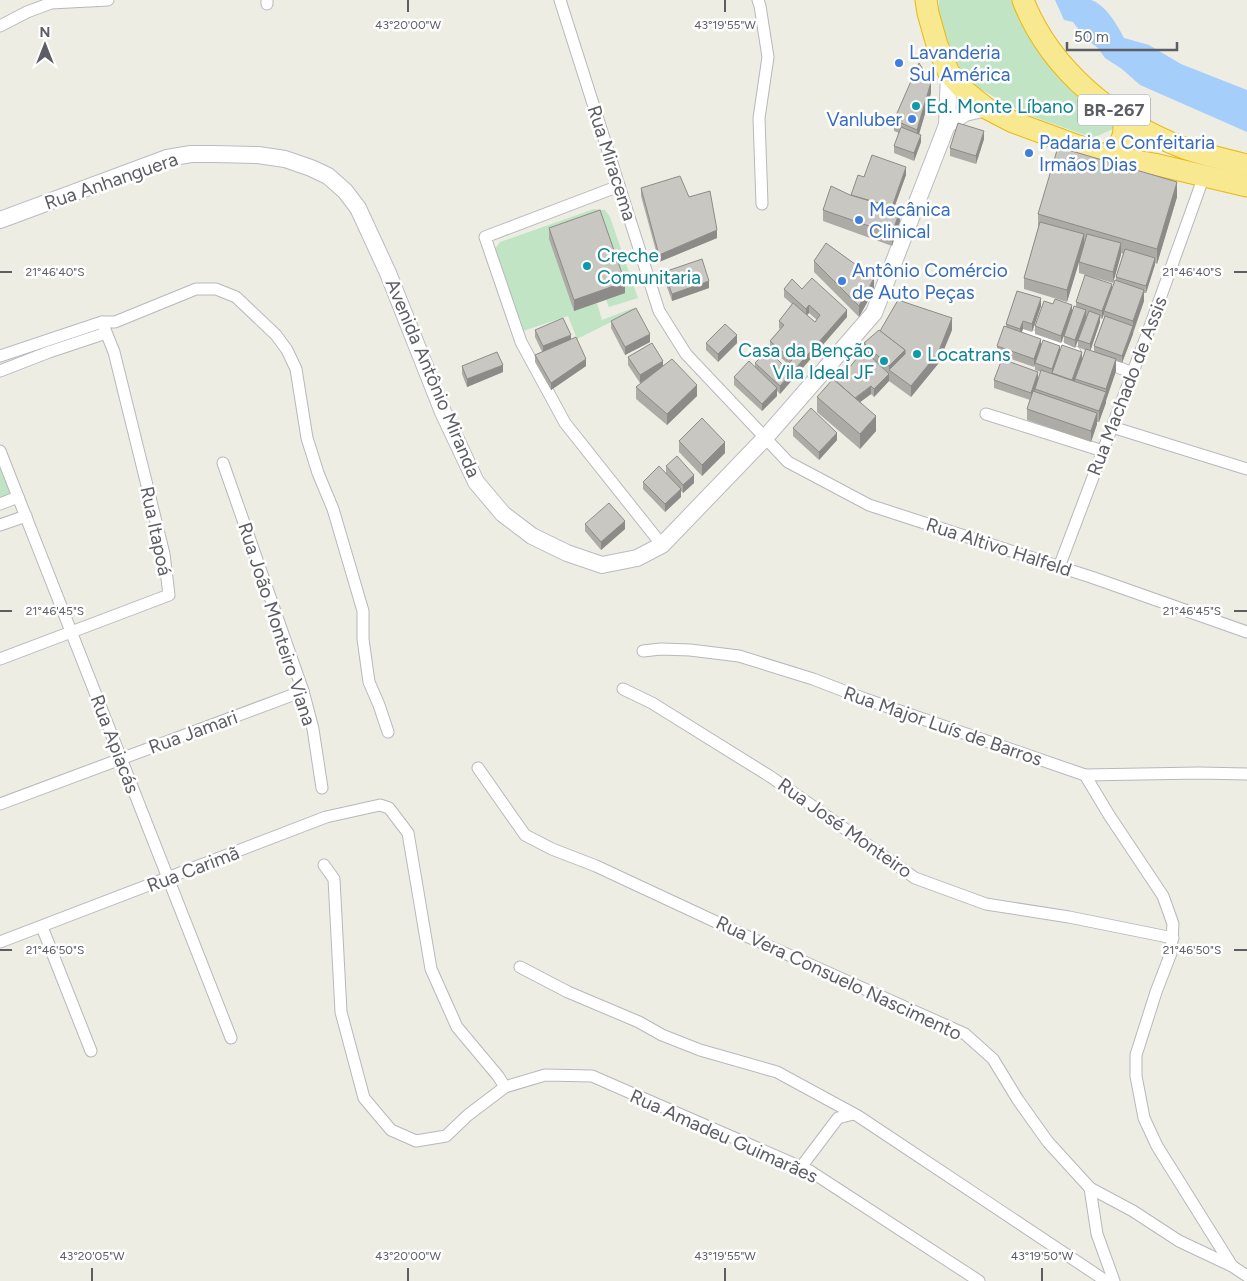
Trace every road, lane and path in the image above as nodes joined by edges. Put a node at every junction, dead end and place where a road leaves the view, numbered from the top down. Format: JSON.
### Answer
{"nodes":[{"id":1,"x":108,"y":0,"type":"edge"},
{"id":2,"x":560,"y":0,"type":"edge"},
{"id":3,"x":758,"y":0,"type":"edge"},
{"id":4,"x":926,"y":0,"type":"edge"},
{"id":5,"x":1023,"y":0,"type":"edge"},
{"id":6,"x":0,"y":26,"type":"edge"},
{"id":7,"x":949,"y":73,"type":"junction"},
{"id":8,"x":986,"y":108,"type":"junction"},
{"id":9,"x":1122,"y":116,"type":"junction"},
{"id":10,"x":947,"y":125,"type":"junction"},
{"id":11,"x":1102,"y":155,"type":"junction"},
{"id":12,"x":1247,"y":165,"type":"edge"},
{"id":13,"x":312,"y":168,"type":"joint"},
{"id":14,"x":1204,"y":176,"type":"junction"},
{"id":15,"x":619,"y":186,"type":"junction"},
{"id":16,"x":1247,"y":186,"type":"edge"},
{"id":17,"x":762,"y":204,"type":"dead end"},
{"id":18,"x":0,"y":220,"type":"edge"},
{"id":19,"x":104,"y":328,"type":"junction"},
{"id":20,"x":1025,"y":333,"type":"edge"},
{"id":21,"x":0,"y":356,"type":"edge"},
{"id":22,"x":0,"y":371,"type":"edge"},
{"id":23,"x":1133,"y":373,"type":"junction"},
{"id":24,"x":986,"y":414,"type":"dead end"},
{"id":25,"x":1112,"y":427,"type":"junction"},
{"id":26,"x":765,"y":438,"type":"junction"},
{"id":27,"x":0,"y":451,"type":"edge"},
{"id":28,"x":1103,"y":451,"type":"junction"},
{"id":29,"x":223,"y":463,"type":"dead end"},
{"id":30,"x":1247,"y":469,"type":"edge"},
{"id":31,"x":18,"y":497,"type":"junction"},
{"id":32,"x":0,"y":504,"type":"edge"},
{"id":33,"x":26,"y":516,"type":"junction"},
{"id":34,"x":0,"y":525,"type":"edge"},
{"id":35,"x":662,"y":545,"type":"junction"},
{"id":36,"x":1059,"y":567,"type":"junction"},
{"id":37,"x":71,"y":632,"type":"junction"},
{"id":38,"x":1247,"y":632,"type":"edge"},
{"id":39,"x":643,"y":651,"type":"dead end"},
{"id":40,"x":0,"y":659,"type":"edge"},
{"id":41,"x":623,"y":689,"type":"dead end"},
{"id":42,"x":303,"y":691,"type":"junction"},
{"id":43,"x":388,"y":732,"type":"dead end"},
{"id":44,"x":121,"y":759,"type":"junction"},
{"id":45,"x":478,"y":768,"type":"dead end"},
{"id":46,"x":1247,"y":774,"type":"edge"},
{"id":47,"x":1085,"y":775,"type":"junction"},
{"id":48,"x":322,"y":788,"type":"dead end"},
{"id":49,"x":0,"y":804,"type":"edge"},
{"id":50,"x":324,"y":864,"type":"dead end"},
{"id":51,"x":168,"y":879,"type":"junction"},
{"id":52,"x":42,"y":926,"type":"junction"},
{"id":53,"x":1173,"y":938,"type":"junction"},
{"id":54,"x":0,"y":942,"type":"edge"},
{"id":55,"x":520,"y":967,"type":"dead end"},
{"id":56,"x":230,"y":1038,"type":"dead end"},
{"id":57,"x":90,"y":1051,"type":"dead end"},
{"id":58,"x":505,"y":1087,"type":"junction"},
{"id":59,"x":853,"y":1114,"type":"junction"},
{"id":60,"x":801,"y":1167,"type":"junction"},
{"id":61,"x":1090,"y":1188,"type":"junction"},
{"id":62,"x":1247,"y":1265,"type":"edge"},
{"id":63,"x":1233,"y":1267,"type":"junction"},
{"id":64,"x":1247,"y":1276,"type":"edge"},
{"id":65,"x":979,"y":1281,"type":"edge"},
{"id":66,"x":1106,"y":1281,"type":"edge"},
{"id":67,"x":1114,"y":1281,"type":"edge"}],
"edges":[{"from":1,"to":6,"type":"street"},
{"from":2,"to":15,"type":"street","name":"Rua Miracema"},
{"from":3,"to":17,"type":"street"},
{"from":4,"to":7,"type":"highway","number":"BR-267"},
{"from":5,"to":9,"type":"highway","number":"BR-267"},
{"from":7,"to":8,"type":"highway","number":"BR-267"},
{"from":7,"to":10,"type":"street","name":"Avenida Antônio Miranda"},
{"from":8,"to":10,"type":"street"},
{"from":8,"to":11,"type":"highway","number":"BR-267"},
{"from":9,"to":11,"type":"highway"},
{"from":9,"to":12,"type":"highway","number":"BR-267"},
{"from":10,"to":26,"type":"street","name":"Avenida Antônio Miranda"},
{"from":11,"to":14,"type":"highway","number":"BR-267"},
{"from":13,"to":18,"type":"street","name":"Rua Anhanguera"},
{"from":13,"to":35,"type":"street","name":"Avenida Antônio Miranda"},
{"from":14,"to":16,"type":"highway","number":"BR-267"},
{"from":14,"to":23,"type":"street","name":"Rua Machado de Assis"},
{"from":15,"to":26,"type":"street","name":"Rua Miracema"},
{"from":15,"to":35,"type":"street"},
{"from":19,"to":21,"type":"street"},
{"from":19,"to":22,"type":"street"},
{"from":19,"to":37,"type":"street","name":"Rua Itapoá"},
{"from":19,"to":43,"type":"street"},
{"from":20,"to":23,"type":"street"},
{"from":23,"to":25,"type":"street","name":"Rua Machado de Assis"},
{"from":24,"to":28,"type":"street"},
{"from":25,"to":28,"type":"street","name":"Rua Machado de Assis"},
{"from":25,"to":30,"type":"street"},
{"from":26,"to":35,"type":"street","name":"Avenida Antônio Miranda"},
{"from":26,"to":36,"type":"street","name":"Rua Altivo Halfeld"},
{"from":27,"to":31,"type":"street","name":"Rua Apiacás"},
{"from":28,"to":36,"type":"street","name":"Rua Machado de Assis"},
{"from":29,"to":42,"type":"street","name":"Rua João Monteiro Viana"},
{"from":31,"to":32,"type":"street"},
{"from":31,"to":33,"type":"street","name":"Rua Apiacás"},
{"from":33,"to":34,"type":"street"},
{"from":33,"to":37,"type":"street","name":"Rua Apiacás"},
{"from":36,"to":38,"type":"street","name":"Rua Altivo Halfeld"},
{"from":37,"to":40,"type":"street","name":"Rua Itapoá"},
{"from":37,"to":44,"type":"street","name":"Rua Apiacás"},
{"from":39,"to":47,"type":"street","name":"Rua Major Luís de Barros"},
{"from":41,"to":53,"type":"street","name":"Rua José Monteiro"},
{"from":42,"to":44,"type":"street","name":"Rua Jamari"},
{"from":42,"to":48,"type":"street","name":"Rua João Monteiro Viana"},
{"from":44,"to":49,"type":"street","name":"Rua Jamari"},
{"from":44,"to":51,"type":"street","name":"Rua Apiacás"},
{"from":45,"to":61,"type":"street","name":"Rua Vera Consuelo Nascimento"},
{"from":46,"to":47,"type":"street","name":"Rua Major Luís de Barros"},
{"from":47,"to":53,"type":"street"},
{"from":50,"to":58,"type":"street","name":"Rua Amadeu Guimarães"},
{"from":51,"to":52,"type":"street","name":"Rua Carimã"},
{"from":51,"to":56,"type":"street","name":"Rua Apiacás"},
{"from":51,"to":58,"type":"street","name":"Rua Carimã"},
{"from":52,"to":54,"type":"street","name":"Rua Carimã"},
{"from":52,"to":57,"type":"street"},
{"from":53,"to":63,"type":"street"},
{"from":55,"to":59,"type":"street"},
{"from":58,"to":60,"type":"street","name":"Rua Amadeu Guimarães"},
{"from":59,"to":60,"type":"street"},
{"from":59,"to":66,"type":"street"},
{"from":60,"to":65,"type":"street","name":"Rua Amadeu Guimarães"},
{"from":61,"to":63,"type":"street","name":"Rua Vera Consuelo Nascimento"},
{"from":61,"to":67,"type":"street"},
{"from":62,"to":63,"type":"street"},
{"from":63,"to":64,"type":"street","name":"Rua Vera Consuelo Nascimento"}]}
